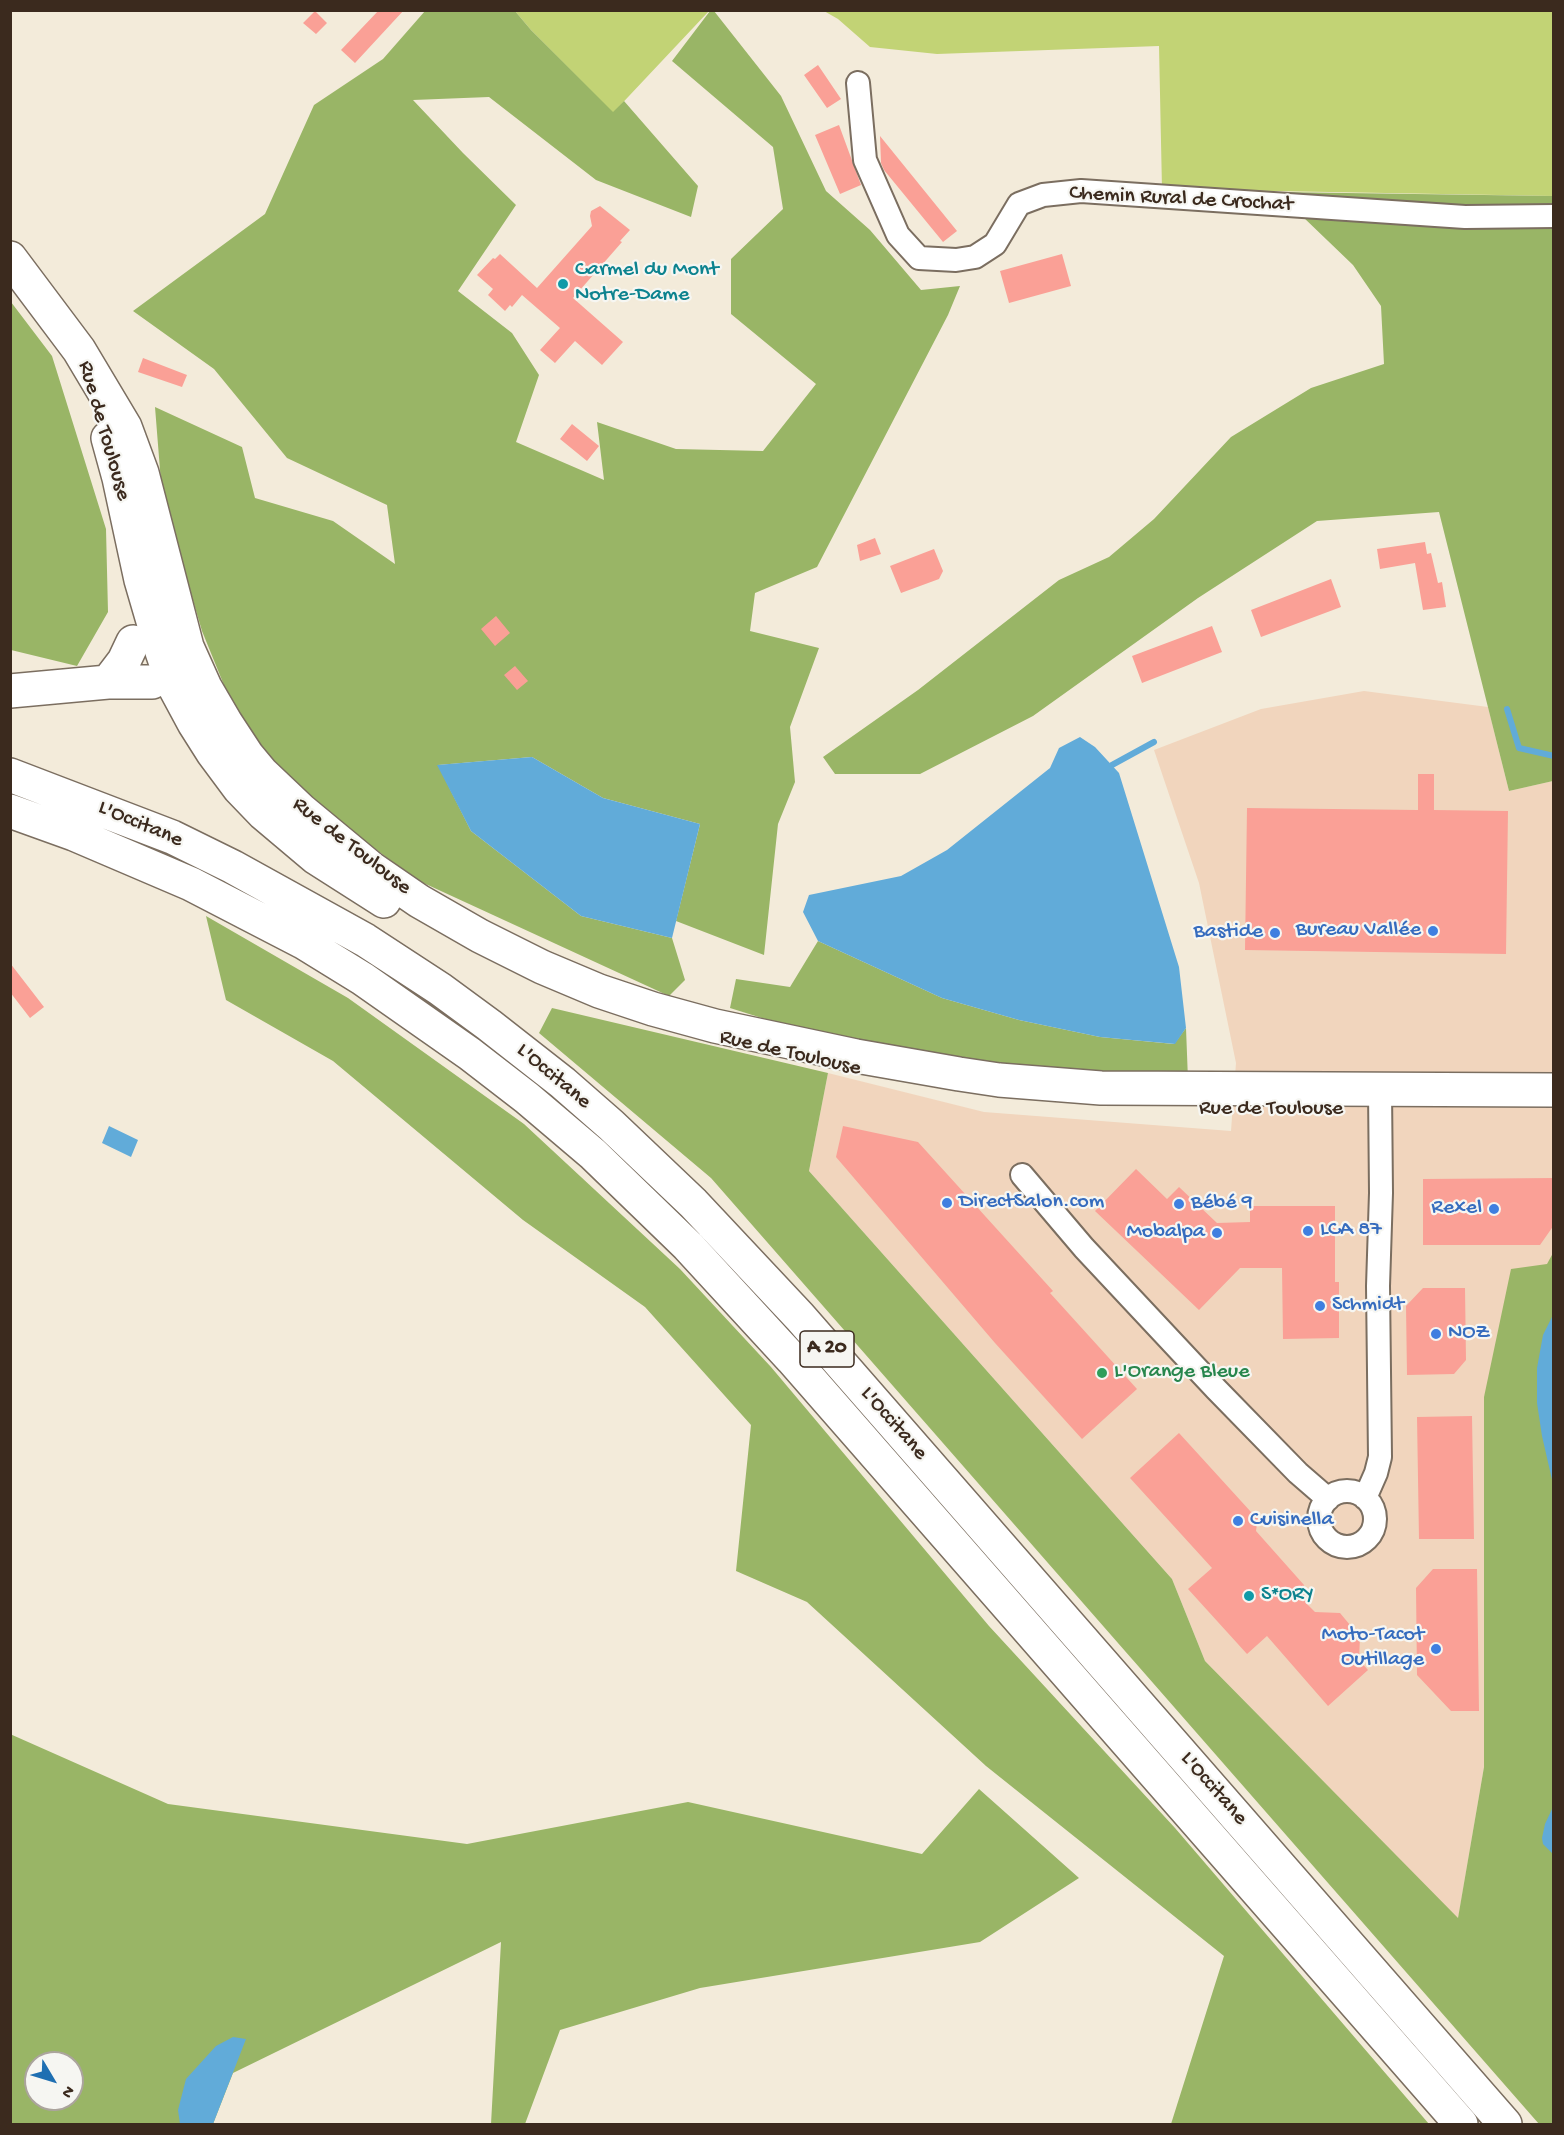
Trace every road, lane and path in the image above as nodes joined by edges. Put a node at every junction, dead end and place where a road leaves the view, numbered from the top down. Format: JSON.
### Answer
{"nodes":[{"id":1,"x":858,"y":83,"type":"dead end"},
{"id":2,"x":1554,"y":216,"type":"edge"},
{"id":3,"x":10,"y":258,"type":"edge"},
{"id":4,"x":79,"y":350,"type":"junction"},
{"id":5,"x":141,"y":580,"type":"junction"},
{"id":6,"x":108,"y":682,"type":"junction"},
{"id":7,"x":162,"y":683,"type":"junction"},
{"id":8,"x":205,"y":687,"type":"junction"},
{"id":9,"x":10,"y":691,"type":"edge"},
{"id":10,"x":10,"y":775,"type":"edge"},
{"id":11,"x":10,"y":811,"type":"edge"},
{"id":12,"x":365,"y":877,"type":"junction"},
{"id":13,"x":1554,"y":1090,"type":"edge"},
{"id":14,"x":1380,"y":1100,"type":"junction"},
{"id":15,"x":1554,"y":1111,"type":"edge"},
{"id":16,"x":1022,"y":1175,"type":"dead end"},
{"id":17,"x":1365,"y":1498,"type":"junction"},
{"id":18,"x":1328,"y":1499,"type":"junction"},
{"id":19,"x":1461,"y":2124,"type":"edge"},
{"id":20,"x":1505,"y":2124,"type":"edge"}],
"edges":[{"from":1,"to":2,"type":"street","name":"Chemin Rural de Crochat"},
{"from":3,"to":4,"type":"main road"},
{"from":4,"to":5,"type":"main road","name":"Rue de Toulouse"},
{"from":4,"to":8,"type":"main road","name":"Rue de Toulouse"},
{"from":5,"to":6,"type":"main road"},
{"from":5,"to":7,"type":"main road","name":"Rue de Toulouse"},
{"from":6,"to":7,"type":"main road"},
{"from":6,"to":9,"type":"main road"},
{"from":7,"to":8,"type":"main road"},
{"from":7,"to":12,"type":"main road","name":"Rue de Toulouse"},
{"from":8,"to":12,"type":"main road","name":"Rue de Toulouse"},
{"from":10,"to":20,"type":"main road","name":"L'Occitane","number":"A 20"},
{"from":11,"to":19,"type":"main road","name":"L'Occitane","number":"A 20"},
{"from":12,"to":14,"type":"main road","name":"Rue de Toulouse"},
{"from":13,"to":14,"type":"main road","name":"Rue de Toulouse"},
{"from":14,"to":15,"type":"main road","name":"Rue de Toulouse"},
{"from":14,"to":17,"type":"street"},
{"from":16,"to":18,"type":"street"},
{"from":17,"to":18,"type":"street"},
{"from":17,"to":18,"type":"street"}]}
